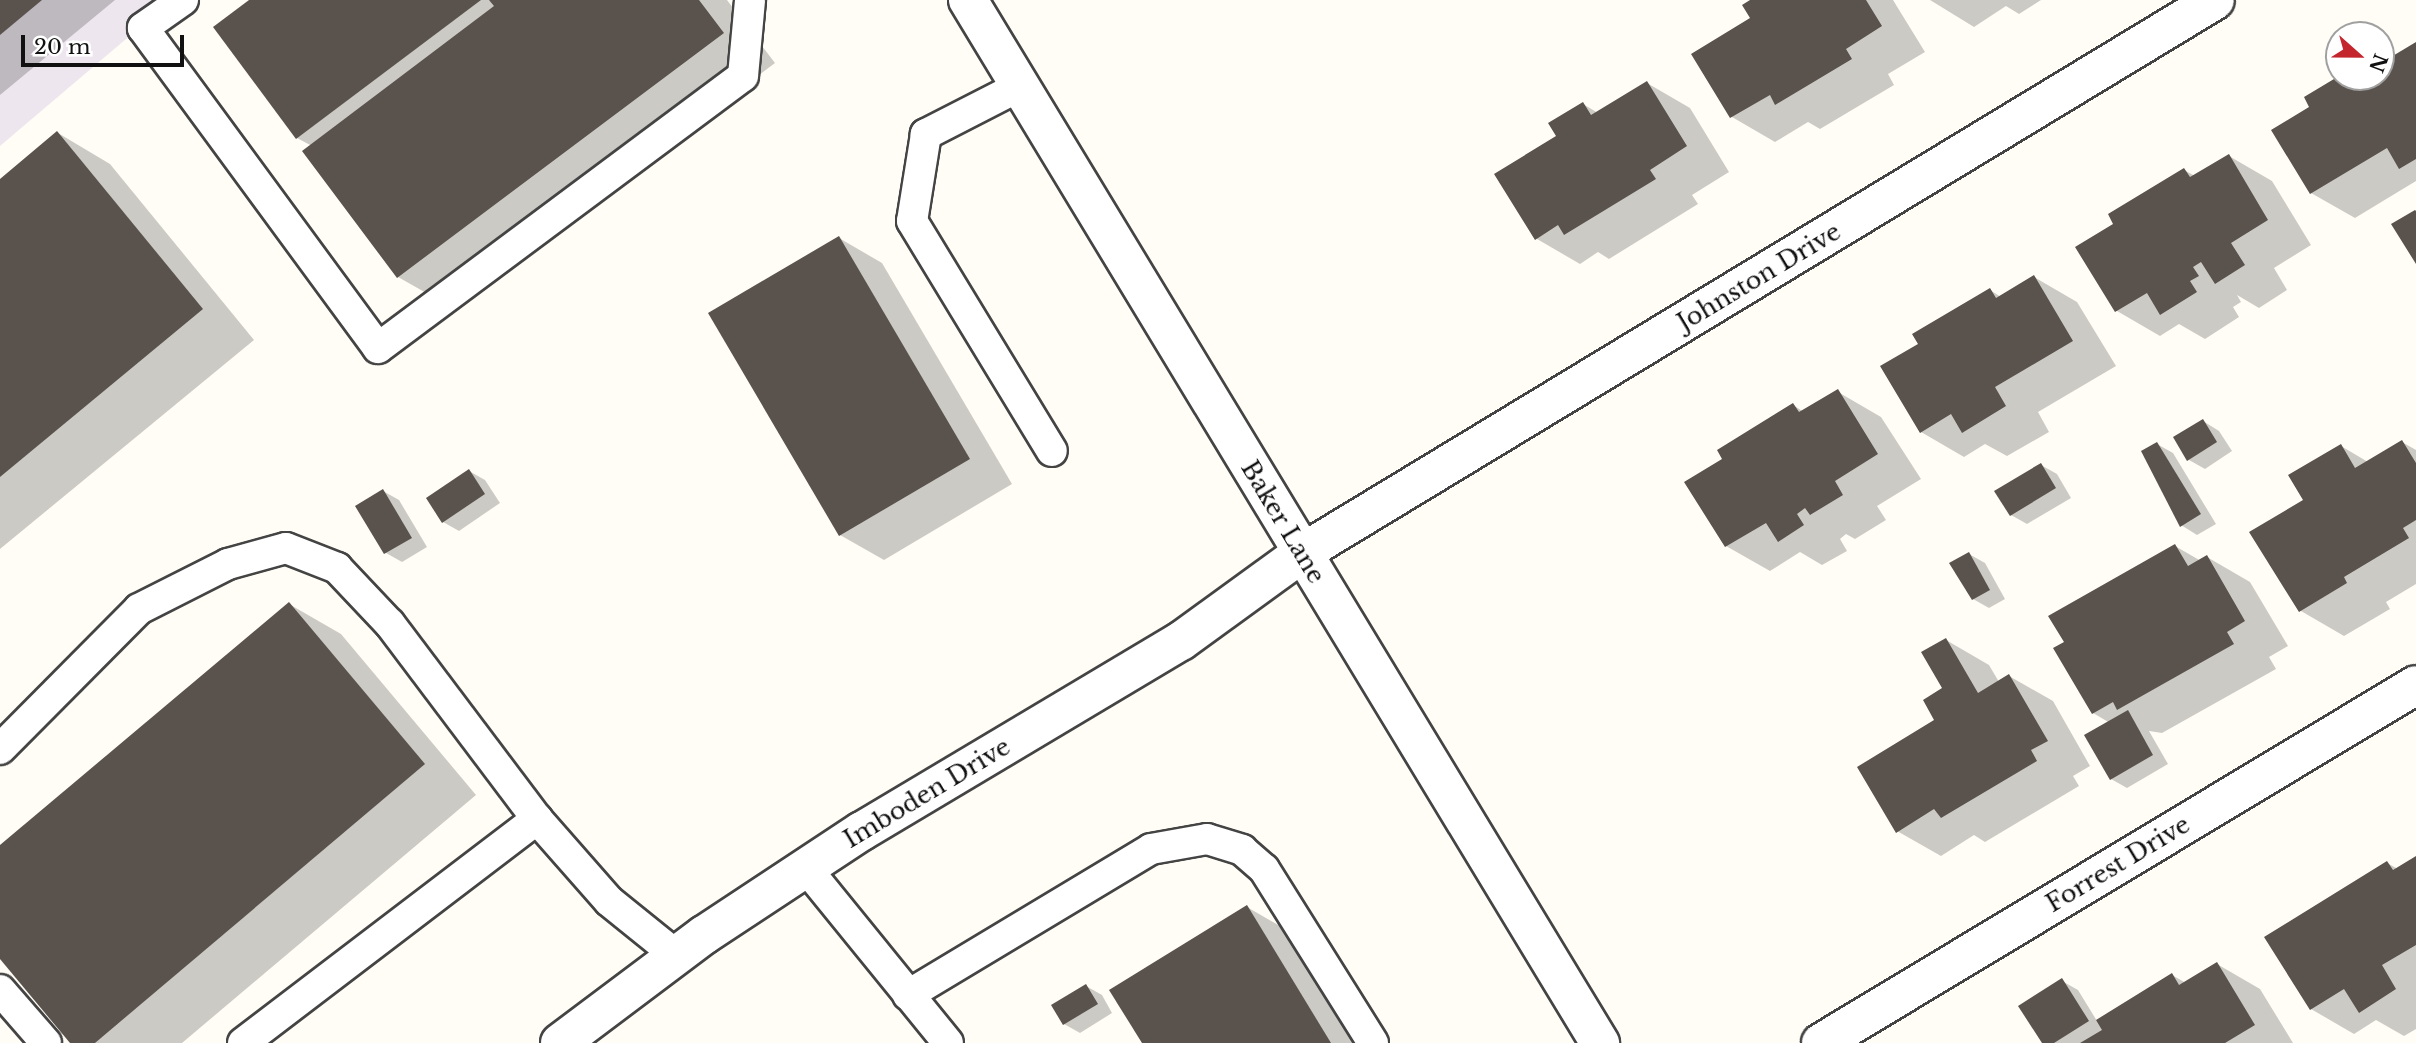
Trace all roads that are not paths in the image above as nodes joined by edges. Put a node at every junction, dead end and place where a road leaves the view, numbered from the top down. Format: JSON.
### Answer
{"nodes":[{"id":1,"x":183,"y":0,"type":"edge"},
{"id":2,"x":968,"y":0,"type":"edge"},
{"id":3,"x":2215,"y":0,"type":"edge"},
{"id":4,"x":747,"y":1,"type":"edge"},
{"id":5,"x":1020,"y":86,"type":"junction"},
{"id":6,"x":1052,"y":451,"type":"dead end"},
{"id":7,"x":1302,"y":553,"type":"junction"},
{"id":8,"x":2416,"y":685,"type":"edge"},
{"id":9,"x":0,"y":749,"type":"edge"},
{"id":10,"x":537,"y":819,"type":"junction"},
{"id":11,"x":806,"y":868,"type":"junction"},
{"id":12,"x":676,"y":955,"type":"junction"},
{"id":13,"x":0,"y":990,"type":"edge"},
{"id":14,"x":908,"y":995,"type":"junction"},
{"id":15,"x":46,"y":1043,"type":"edge"},
{"id":16,"x":243,"y":1043,"type":"edge"},
{"id":17,"x":560,"y":1043,"type":"edge"},
{"id":18,"x":948,"y":1043,"type":"edge"},
{"id":19,"x":1373,"y":1043,"type":"edge"},
{"id":20,"x":1600,"y":1043,"type":"edge"},
{"id":21,"x":1821,"y":1043,"type":"edge"}],
"edges":[{"from":1,"to":4,"type":"lane"},
{"from":2,"to":5,"type":"street","name":"Baker Lane"},
{"from":3,"to":7,"type":"street","name":"Johnston Drive"},
{"from":5,"to":6,"type":"lane"},
{"from":5,"to":7,"type":"street","name":"Baker Lane"},
{"from":7,"to":11,"type":"street","name":"Imboden Drive"},
{"from":7,"to":20,"type":"street","name":"Baker Lane"},
{"from":8,"to":21,"type":"street","name":"Forrest Drive"},
{"from":9,"to":10,"type":"lane"},
{"from":10,"to":12,"type":"lane"},
{"from":10,"to":16,"type":"lane"},
{"from":11,"to":12,"type":"street","name":"Imboden Drive"},
{"from":11,"to":14,"type":"lane"},
{"from":12,"to":17,"type":"street","name":"Imboden Drive"},
{"from":13,"to":15,"type":"lane"},
{"from":14,"to":18,"type":"lane"},
{"from":14,"to":19,"type":"lane"}]}
